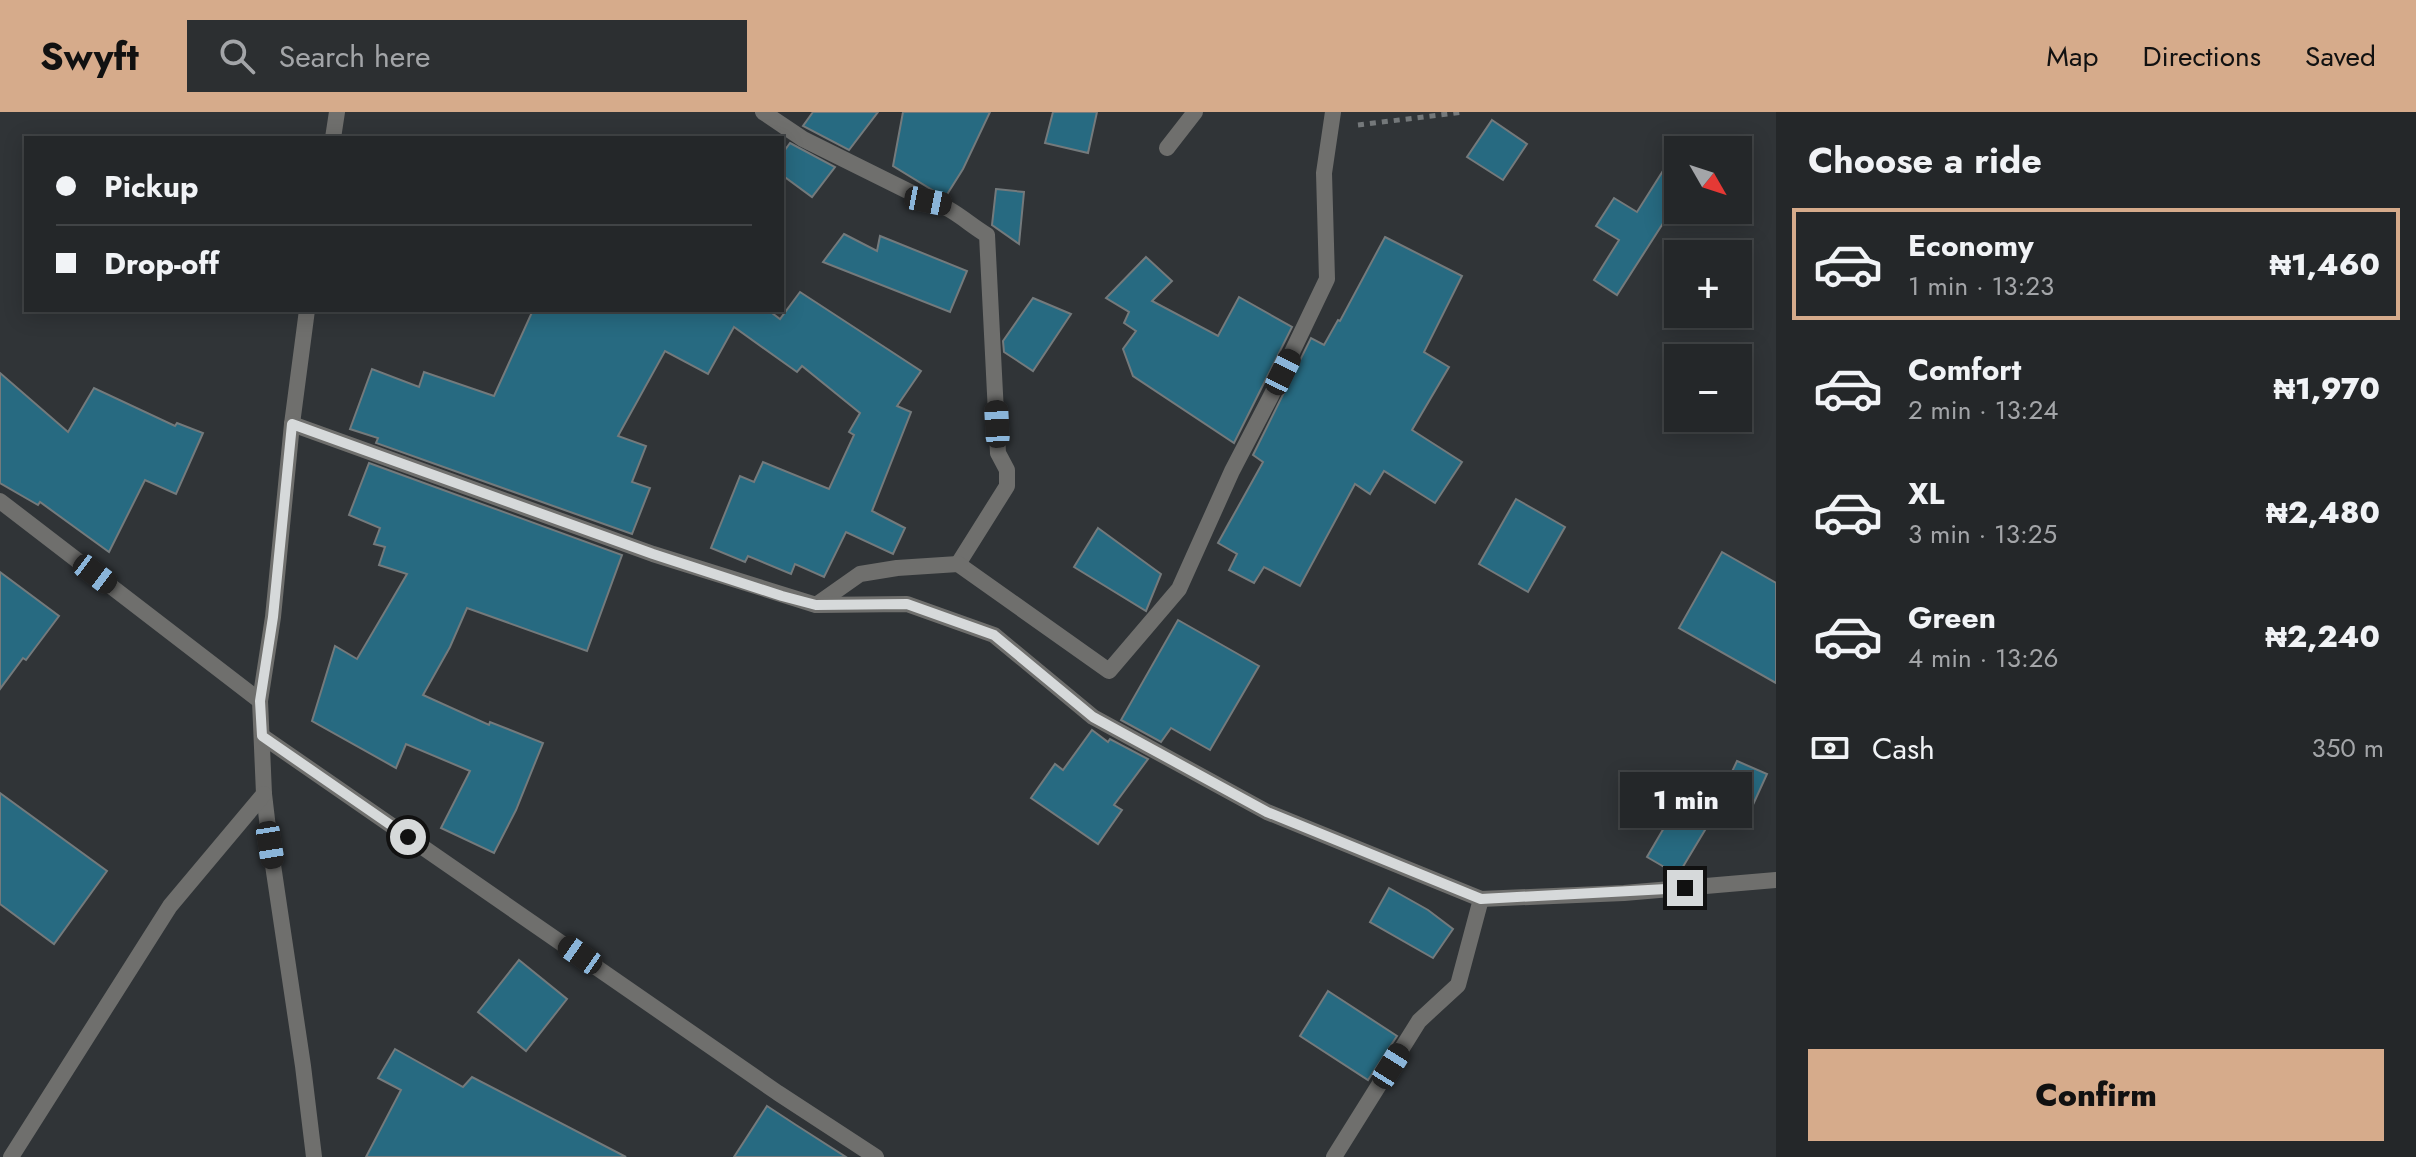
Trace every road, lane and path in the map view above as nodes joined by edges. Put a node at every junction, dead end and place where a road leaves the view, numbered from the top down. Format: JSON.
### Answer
{"nodes":[{"id":1,"x":337,"y":112,"type":"edge"},
{"id":2,"x":763,"y":112,"type":"edge"},
{"id":3,"x":1195,"y":112,"type":"edge"},
{"id":4,"x":1464,"y":112,"type":"edge"},
{"id":5,"x":1332,"y":120,"type":"edge"},
{"id":6,"x":333,"y":136,"type":"edge"},
{"id":7,"x":1167,"y":148,"type":"dead end"},
{"id":8,"x":307,"y":312,"type":"edge"},
{"id":9,"x":292,"y":424,"type":"junction"},
{"id":10,"x":0,"y":501,"type":"edge"},
{"id":11,"x":958,"y":564,"type":"junction"},
{"id":12,"x":816,"y":605,"type":"junction"},
{"id":13,"x":260,"y":701,"type":"junction"},
{"id":14,"x":262,"y":736,"type":"junction"},
{"id":15,"x":264,"y":794,"type":"junction"},
{"id":16,"x":1776,"y":880,"type":"edge"},
{"id":17,"x":1481,"y":899,"type":"junction"},
{"id":18,"x":11,"y":1157,"type":"edge"},
{"id":19,"x":314,"y":1157,"type":"edge"},
{"id":20,"x":876,"y":1157,"type":"edge"},
{"id":21,"x":1334,"y":1157,"type":"edge"}],
"edges":[{"from":1,"to":6,"type":"street"},
{"from":2,"to":11,"type":"street"},
{"from":3,"to":7,"type":"street"},
{"from":4,"to":5,"type":"path"},
{"from":5,"to":11,"type":"street"},
{"from":8,"to":9,"type":"street"},
{"from":9,"to":12,"type":"street"},
{"from":9,"to":13,"type":"street"},
{"from":10,"to":13,"type":"street"},
{"from":11,"to":12,"type":"street"},
{"from":12,"to":17,"type":"street"},
{"from":13,"to":14,"type":"street"},
{"from":14,"to":15,"type":"street"},
{"from":14,"to":20,"type":"street"},
{"from":15,"to":18,"type":"street"},
{"from":15,"to":19,"type":"street"},
{"from":16,"to":17,"type":"street"},
{"from":17,"to":21,"type":"street"}]}
